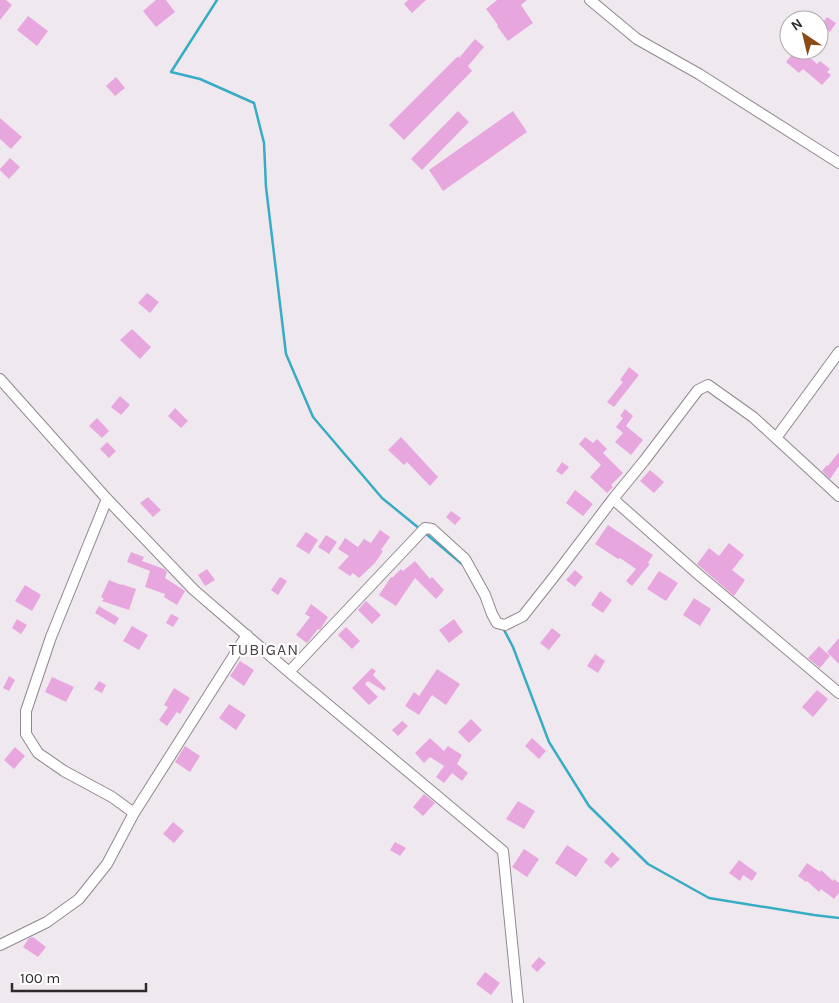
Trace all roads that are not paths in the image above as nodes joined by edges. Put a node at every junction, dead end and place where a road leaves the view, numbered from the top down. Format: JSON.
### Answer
{"nodes":[{"id":1,"x":590,"y":0,"type":"edge"},
{"id":2,"x":839,"y":163,"type":"edge"},
{"id":3,"x":839,"y":352,"type":"edge"},
{"id":4,"x":0,"y":379,"type":"edge"},
{"id":5,"x":776,"y":438,"type":"junction"},
{"id":6,"x":839,"y":496,"type":"edge"},
{"id":7,"x":613,"y":499,"type":"junction"},
{"id":8,"x":107,"y":500,"type":"junction"},
{"id":9,"x":247,"y":635,"type":"junction"},
{"id":10,"x":289,"y":672,"type":"junction"},
{"id":11,"x":839,"y":693,"type":"edge"},
{"id":12,"x":134,"y":814,"type":"junction"},
{"id":13,"x":0,"y":944,"type":"edge"},
{"id":14,"x":518,"y":1003,"type":"edge"}],
"edges":[{"from":1,"to":2,"type":"street"},
{"from":3,"to":5,"type":"street"},
{"from":4,"to":8,"type":"street"},
{"from":5,"to":6,"type":"street"},
{"from":5,"to":7,"type":"street"},
{"from":7,"to":10,"type":"street"},
{"from":7,"to":11,"type":"street"},
{"from":8,"to":9,"type":"street"},
{"from":8,"to":12,"type":"street"},
{"from":9,"to":10,"type":"street"},
{"from":9,"to":12,"type":"street"},
{"from":10,"to":14,"type":"street"},
{"from":12,"to":13,"type":"street"}]}
